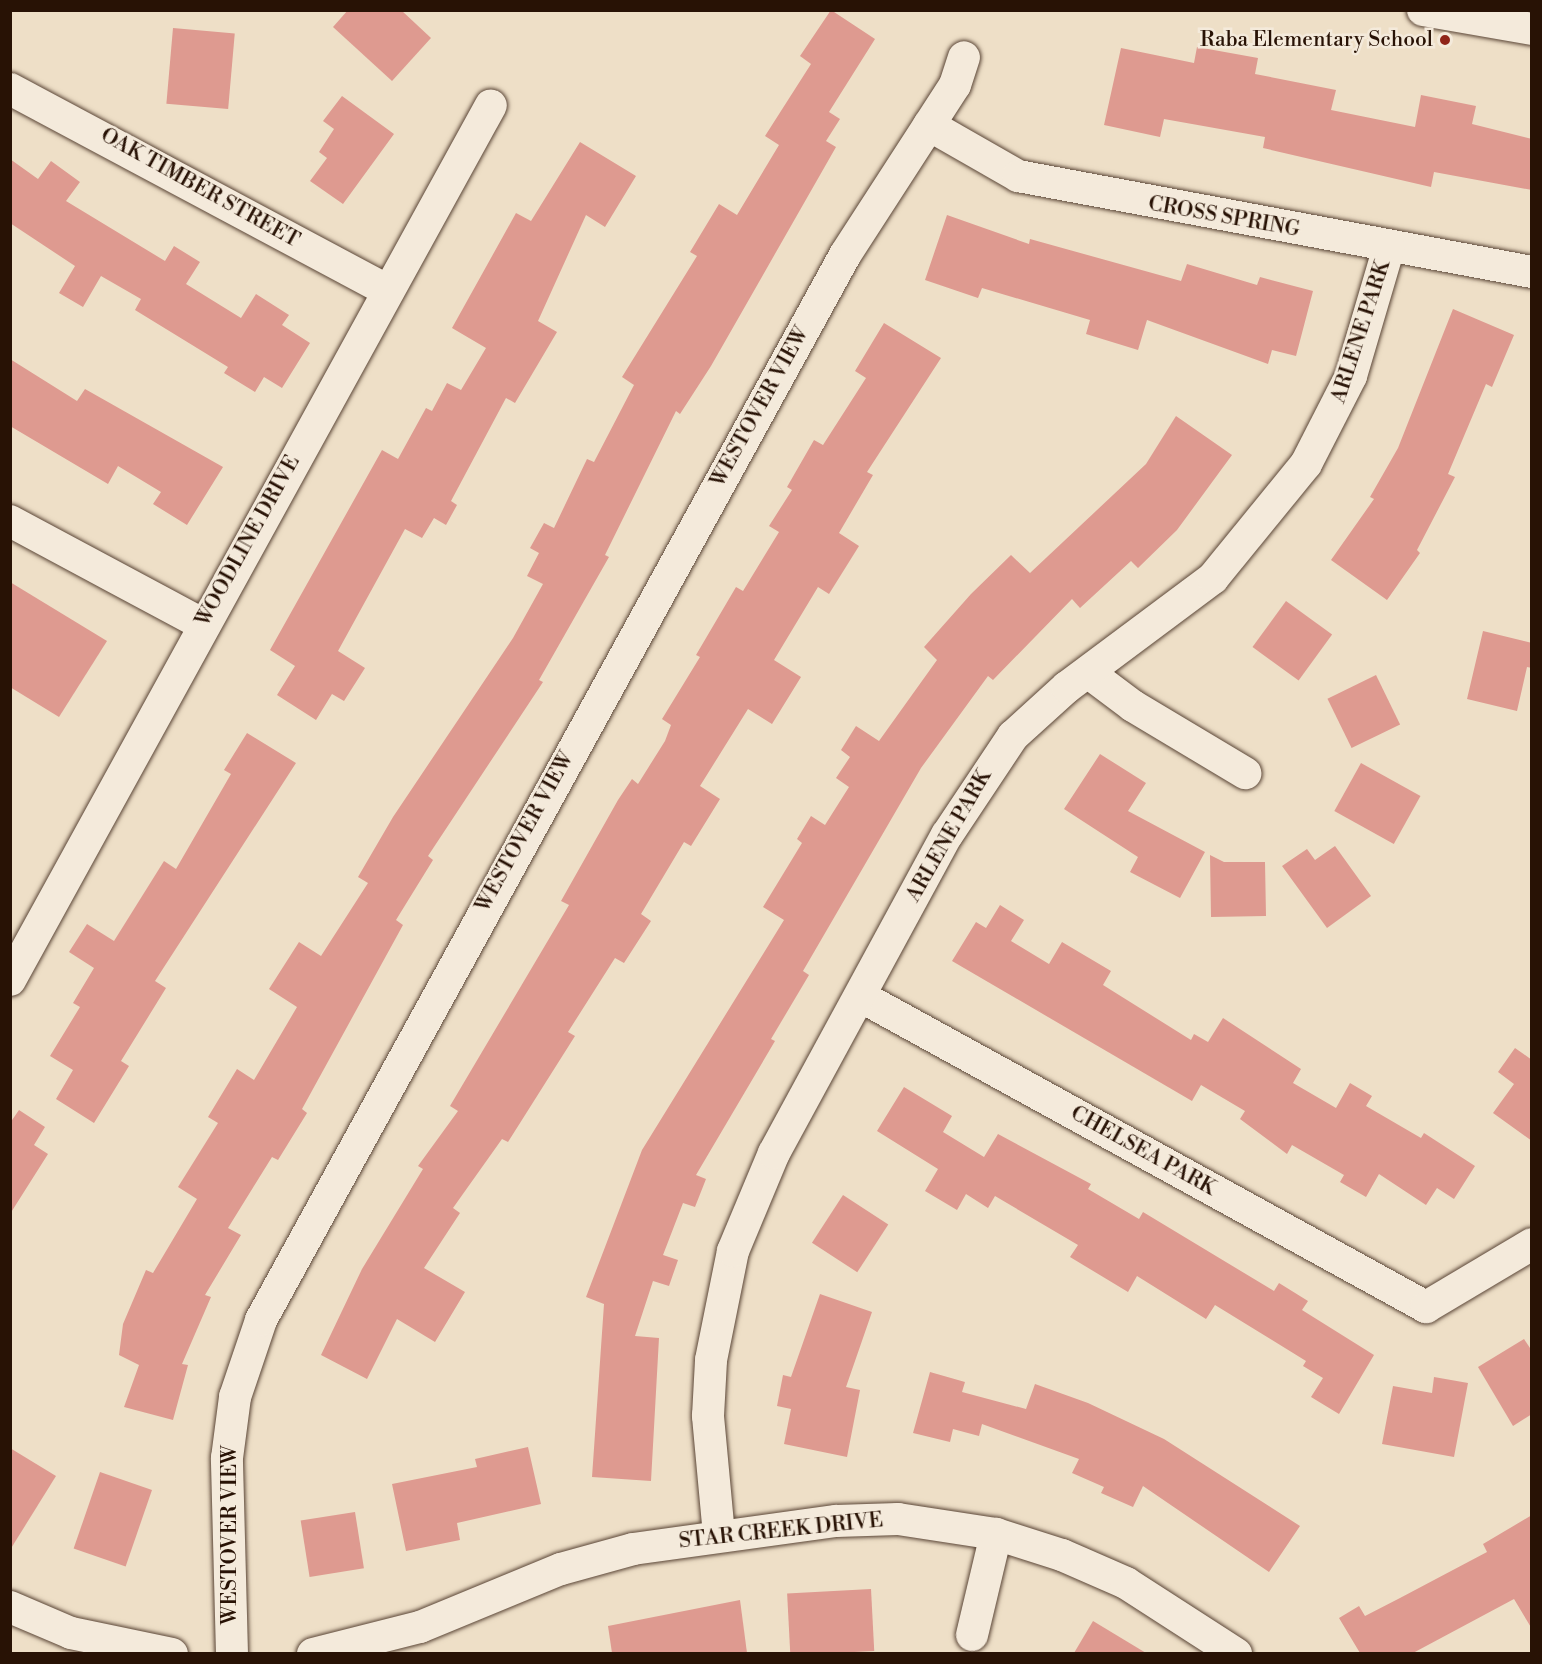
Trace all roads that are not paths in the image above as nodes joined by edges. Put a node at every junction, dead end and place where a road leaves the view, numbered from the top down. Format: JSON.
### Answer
{"nodes":[{"id":1,"x":1423,"y":10,"type":"edge"},
{"id":2,"x":1532,"y":29,"type":"edge"},
{"id":3,"x":964,"y":57,"type":"dead end"},
{"id":4,"x":10,"y":89,"type":"edge"},
{"id":5,"x":491,"y":105,"type":"dead end"},
{"id":6,"x":929,"y":125,"type":"junction"},
{"id":7,"x":1389,"y":248,"type":"junction"},
{"id":8,"x":1532,"y":272,"type":"edge"},
{"id":9,"x":387,"y":290,"type":"junction"},
{"id":10,"x":10,"y":521,"type":"edge"},
{"id":11,"x":202,"y":624,"type":"junction"},
{"id":12,"x":1089,"y":673,"type":"junction"},
{"id":13,"x":1245,"y":773,"type":"dead end"},
{"id":14,"x":13,"y":971,"type":"edge"},
{"id":15,"x":860,"y":996,"type":"junction"},
{"id":16,"x":1532,"y":1244,"type":"edge"},
{"id":17,"x":996,"y":1534,"type":"junction"},
{"id":18,"x":719,"y":1535,"type":"junction"},
{"id":19,"x":10,"y":1607,"type":"edge"},
{"id":20,"x":972,"y":1635,"type":"dead end"},
{"id":21,"x":67,"y":1643,"type":"edge"},
{"id":22,"x":172,"y":1653,"type":"edge"},
{"id":23,"x":232,"y":1653,"type":"edge"},
{"id":24,"x":314,"y":1653,"type":"edge"},
{"id":25,"x":1236,"y":1653,"type":"edge"}],
"edges":[{"from":1,"to":2,"type":"street"},
{"from":3,"to":6,"type":"street","name":"WESTOVER VIEW"},
{"from":4,"to":9,"type":"street","name":"OAK TIMBER STREET"},
{"from":5,"to":9,"type":"street","name":"WOODLINE DRIVE"},
{"from":6,"to":7,"type":"street","name":"CROSS SPRING"},
{"from":6,"to":23,"type":"street","name":"WESTOVER VIEW"},
{"from":7,"to":8,"type":"street","name":"CROSS SPRING"},
{"from":7,"to":12,"type":"street","name":"ARLENE PARK"},
{"from":9,"to":11,"type":"street","name":"WOODLINE DRIVE"},
{"from":10,"to":11,"type":"street"},
{"from":11,"to":14,"type":"street","name":"WOODLINE DRIVE"},
{"from":12,"to":13,"type":"street"},
{"from":12,"to":15,"type":"street","name":"ARLENE PARK"},
{"from":15,"to":16,"type":"street","name":"CHELSEA PARK"},
{"from":15,"to":18,"type":"street","name":"ARLENE PARK"},
{"from":17,"to":18,"type":"street","name":"STAR CREEK DRIVE"},
{"from":17,"to":20,"type":"street"},
{"from":17,"to":25,"type":"street","name":"STAR CREEK DRIVE"},
{"from":18,"to":24,"type":"street","name":"STAR CREEK DRIVE"},
{"from":19,"to":21,"type":"street"},
{"from":21,"to":22,"type":"street"}]}
